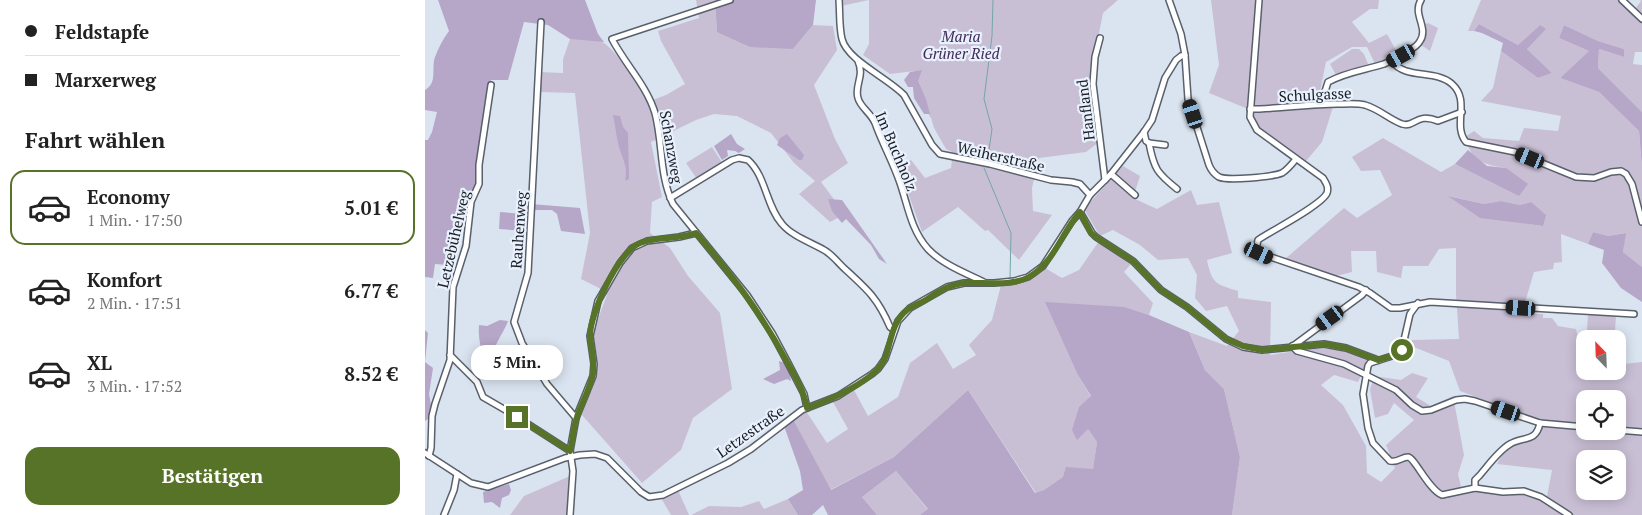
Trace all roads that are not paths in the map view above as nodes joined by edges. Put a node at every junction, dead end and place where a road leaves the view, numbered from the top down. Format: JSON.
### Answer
{"nodes":[{"id":1,"x":730,"y":0,"type":"edge"},
{"id":2,"x":839,"y":0,"type":"edge"},
{"id":3,"x":1169,"y":0,"type":"edge"},
{"id":4,"x":1259,"y":0,"type":"edge"},
{"id":5,"x":1421,"y":0,"type":"edge"},
{"id":6,"x":1622,"y":0,"type":"edge"},
{"id":7,"x":1642,"y":18,"type":"edge"},
{"id":8,"x":541,"y":22,"type":"dead end"},
{"id":9,"x":1100,"y":38,"type":"dead end"},
{"id":10,"x":1185,"y":55,"type":"junction"},
{"id":11,"x":858,"y":60,"type":"junction"},
{"id":12,"x":1392,"y":60,"type":"junction"},
{"id":13,"x":491,"y":85,"type":"dead end"},
{"id":14,"x":1321,"y":104,"type":"junction"},
{"id":15,"x":1250,"y":110,"type":"junction"},
{"id":16,"x":1461,"y":112,"type":"junction"},
{"id":17,"x":1144,"y":132,"type":"junction"},
{"id":18,"x":1149,"y":143,"type":"junction"},
{"id":19,"x":1165,"y":145,"type":"dead end"},
{"id":20,"x":1295,"y":159,"type":"junction"},
{"id":21,"x":1111,"y":174,"type":"junction"},
{"id":22,"x":1105,"y":180,"type":"junction"},
{"id":23,"x":1177,"y":189,"type":"dead end"},
{"id":24,"x":1090,"y":195,"type":"junction"},
{"id":25,"x":1135,"y":195,"type":"dead end"},
{"id":26,"x":670,"y":198,"type":"junction"},
{"id":27,"x":1080,"y":212,"type":"junction"},
{"id":28,"x":1642,"y":222,"type":"edge"},
{"id":29,"x":696,"y":233,"type":"junction"},
{"id":30,"x":987,"y":283,"type":"junction"},
{"id":31,"x":1366,"y":290,"type":"junction"},
{"id":32,"x":1419,"y":303,"type":"junction"},
{"id":33,"x":1634,"y":314,"type":"dead end"},
{"id":34,"x":894,"y":330,"type":"junction"},
{"id":35,"x":1293,"y":346,"type":"junction"},
{"id":36,"x":450,"y":355,"type":"junction"},
{"id":37,"x":1378,"y":360,"type":"junction"},
{"id":38,"x":1367,"y":376,"type":"junction"},
{"id":39,"x":807,"y":408,"type":"junction"},
{"id":40,"x":576,"y":418,"type":"junction"},
{"id":41,"x":1540,"y":423,"type":"junction"},
{"id":42,"x":1576,"y":426,"type":"edge"},
{"id":43,"x":1626,"y":431,"type":"edge"},
{"id":44,"x":1642,"y":432,"type":"edge"},
{"id":45,"x":427,"y":454,"type":"edge"},
{"id":46,"x":571,"y":454,"type":"junction"},
{"id":47,"x":457,"y":474,"type":"junction"},
{"id":48,"x":1475,"y":488,"type":"junction"},
{"id":49,"x":444,"y":515,"type":"edge"},
{"id":50,"x":570,"y":515,"type":"edge"},
{"id":51,"x":1569,"y":515,"type":"edge"}],
"edges":[{"from":1,"to":26,"type":"street","name":"Schanzweg"},
{"from":2,"to":11,"type":"street"},
{"from":3,"to":10,"type":"street"},
{"from":4,"to":15,"type":"street"},
{"from":5,"to":12,"type":"street"},
{"from":6,"to":7,"type":"street"},
{"from":8,"to":40,"type":"street","name":"Rauhenweg"},
{"from":9,"to":22,"type":"street","name":"Hanfland"},
{"from":10,"to":17,"type":"street","name":"Letzestraße"},
{"from":10,"to":20,"type":"street"},
{"from":11,"to":24,"type":"street","name":"Weiherstraße"},
{"from":11,"to":30,"type":"street","name":"Im Buchholz"},
{"from":12,"to":14,"type":"street"},
{"from":12,"to":16,"type":"street"},
{"from":13,"to":36,"type":"street","name":"Letzebühelweg"},
{"from":14,"to":15,"type":"street","name":"Schulgasse"},
{"from":14,"to":16,"type":"street","name":"Schulgasse"},
{"from":15,"to":20,"type":"street"},
{"from":16,"to":28,"type":"street"},
{"from":17,"to":18,"type":"street"},
{"from":17,"to":21,"type":"street","name":"Letzestraße"},
{"from":18,"to":19,"type":"street"},
{"from":18,"to":23,"type":"street"},
{"from":20,"to":31,"type":"street"},
{"from":21,"to":22,"type":"street","name":"Letzestraße"},
{"from":21,"to":25,"type":"street"},
{"from":22,"to":24,"type":"street","name":"Letzestraße"},
{"from":24,"to":27,"type":"street","name":"Letzestraße"},
{"from":26,"to":29,"type":"street","name":"Schanzweg"},
{"from":26,"to":34,"type":"street"},
{"from":27,"to":30,"type":"street","name":"Letzestraße"},
{"from":27,"to":35,"type":"street"},
{"from":29,"to":39,"type":"street","name":"Schanzweg"},
{"from":29,"to":40,"type":"street"},
{"from":30,"to":34,"type":"street","name":"Letzestraße"},
{"from":31,"to":32,"type":"street"},
{"from":31,"to":35,"type":"street"},
{"from":32,"to":33,"type":"street"},
{"from":32,"to":37,"type":"street"},
{"from":34,"to":39,"type":"street","name":"Letzestraße"},
{"from":35,"to":37,"type":"street"},
{"from":35,"to":38,"type":"street"},
{"from":36,"to":45,"type":"street","name":"Letzebühelweg"},
{"from":36,"to":46,"type":"street"},
{"from":37,"to":38,"type":"street"},
{"from":38,"to":41,"type":"street"},
{"from":38,"to":48,"type":"street"},
{"from":39,"to":46,"type":"street","name":"Letzestraße"},
{"from":40,"to":46,"type":"street"},
{"from":41,"to":42,"type":"street"},
{"from":41,"to":48,"type":"street"},
{"from":43,"to":44,"type":"street"},
{"from":45,"to":47,"type":"street","name":"Letzestraße"},
{"from":46,"to":47,"type":"street","name":"Letzestraße"},
{"from":46,"to":50,"type":"street"},
{"from":47,"to":49,"type":"street"},
{"from":48,"to":51,"type":"street"}]}
